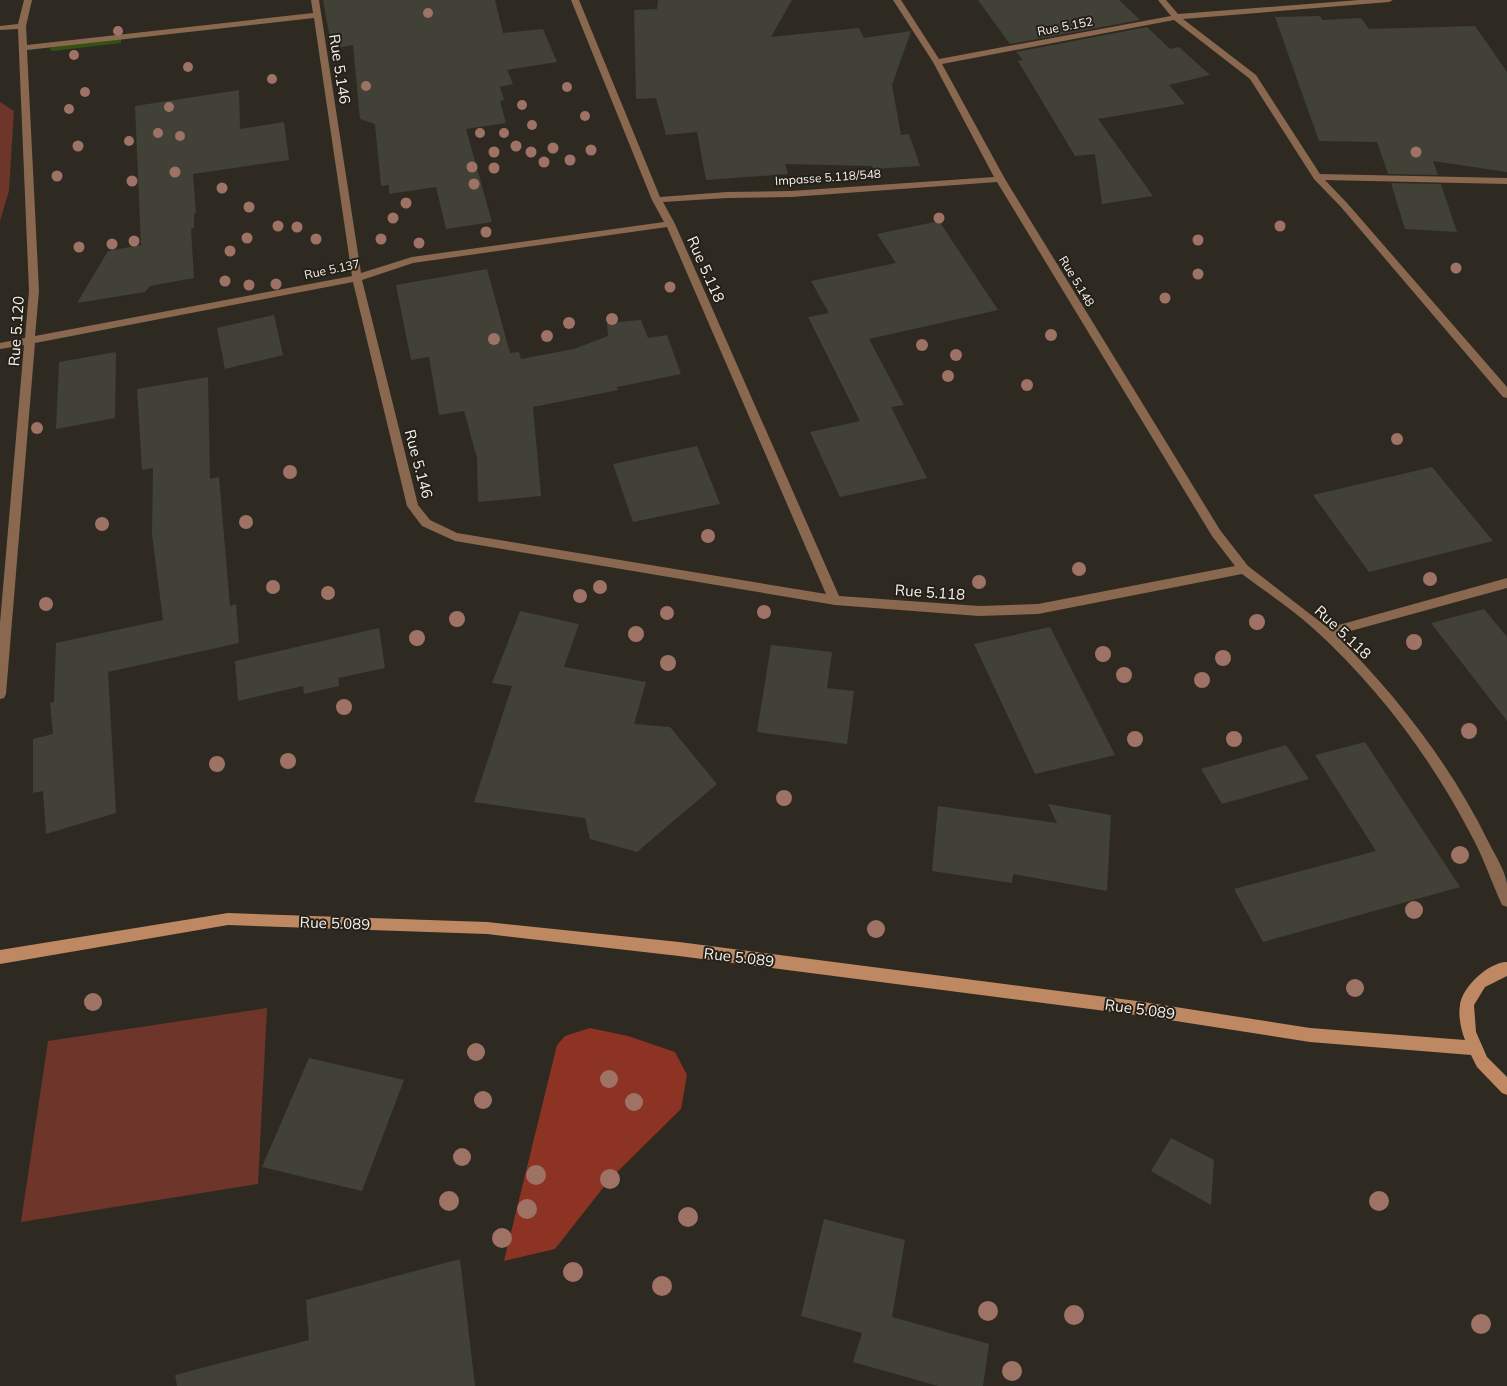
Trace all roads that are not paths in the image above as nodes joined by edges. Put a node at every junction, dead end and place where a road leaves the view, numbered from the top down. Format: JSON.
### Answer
{"nodes":[{"id":1,"x":28,"y":0,"type":"edge"},
{"id":2,"x":315,"y":0,"type":"edge"},
{"id":3,"x":575,"y":0,"type":"edge"},
{"id":4,"x":897,"y":0,"type":"edge"},
{"id":5,"x":1162,"y":0,"type":"edge"},
{"id":6,"x":1389,"y":0,"type":"edge"},
{"id":7,"x":317,"y":15,"type":"junction"},
{"id":8,"x":1176,"y":17,"type":"junction"},
{"id":9,"x":22,"y":26,"type":"junction"},
{"id":10,"x":0,"y":28,"type":"edge"},
{"id":11,"x":23,"y":48,"type":"junction"},
{"id":12,"x":937,"y":62,"type":"junction"},
{"id":13,"x":1317,"y":177,"type":"junction"},
{"id":14,"x":1000,"y":179,"type":"junction"},
{"id":15,"x":1507,"y":181,"type":"edge"},
{"id":16,"x":657,"y":200,"type":"junction"},
{"id":17,"x":670,"y":224,"type":"junction"},
{"id":18,"x":357,"y":278,"type":"junction"},
{"id":19,"x":31,"y":340,"type":"junction"},
{"id":20,"x":0,"y":346,"type":"edge"},
{"id":21,"x":1507,"y":394,"type":"edge"},
{"id":22,"x":1244,"y":569,"type":"junction"},
{"id":23,"x":1507,"y":582,"type":"edge"},
{"id":24,"x":835,"y":600,"type":"junction"},
{"id":25,"x":1326,"y":633,"type":"junction"},
{"id":26,"x":0,"y":694,"type":"edge"},
{"id":27,"x":1507,"y":901,"type":"edge"},
{"id":28,"x":0,"y":957,"type":"edge"},
{"id":29,"x":1507,"y":969,"type":"edge"},
{"id":30,"x":1476,"y":1048,"type":"junction"},
{"id":31,"x":1507,"y":1088,"type":"edge"}],
"edges":[{"from":1,"to":9,"type":"street","name":"Rue 5.120"},
{"from":2,"to":7,"type":"street","name":"Rue 5.146"},
{"from":3,"to":16,"type":"street","name":"Rue 5.118"},
{"from":4,"to":12,"type":"street","name":"Rue 5.148"},
{"from":5,"to":8,"type":"street"},
{"from":6,"to":8,"type":"street","name":"Rue 5.152"},
{"from":7,"to":11,"type":"street"},
{"from":7,"to":18,"type":"street","name":"Rue 5.146"},
{"from":8,"to":12,"type":"street","name":"Rue 5.152"},
{"from":8,"to":13,"type":"street"},
{"from":9,"to":10,"type":"street"},
{"from":9,"to":11,"type":"street","name":"Rue 5.120"},
{"from":11,"to":19,"type":"street","name":"Rue 5.120"},
{"from":12,"to":14,"type":"street","name":"Rue 5.148"},
{"from":13,"to":15,"type":"street"},
{"from":13,"to":21,"type":"street"},
{"from":14,"to":16,"type":"street","name":"Impasse 5.118/548"},
{"from":14,"to":22,"type":"street","name":"Rue 5.148"},
{"from":16,"to":17,"type":"street","name":"Rue 5.118"},
{"from":17,"to":18,"type":"street","name":"Rue 5.137"},
{"from":17,"to":24,"type":"street","name":"Rue 5.118"},
{"from":18,"to":19,"type":"street","name":"Rue 5.137"},
{"from":18,"to":24,"type":"street","name":"Rue 5.146"},
{"from":19,"to":20,"type":"street","name":"Rue 5.137"},
{"from":19,"to":26,"type":"street","name":"Rue 5.120"},
{"from":22,"to":24,"type":"street","name":"Rue 5.118"},
{"from":22,"to":25,"type":"street","name":"Rue 5.118"},
{"from":23,"to":25,"type":"street"},
{"from":25,"to":27,"type":"street","name":"Rue 5.118"},
{"from":28,"to":30,"type":"street","name":"Rue 5.089"},
{"from":29,"to":30,"type":"street"},
{"from":30,"to":31,"type":"street"}]}
